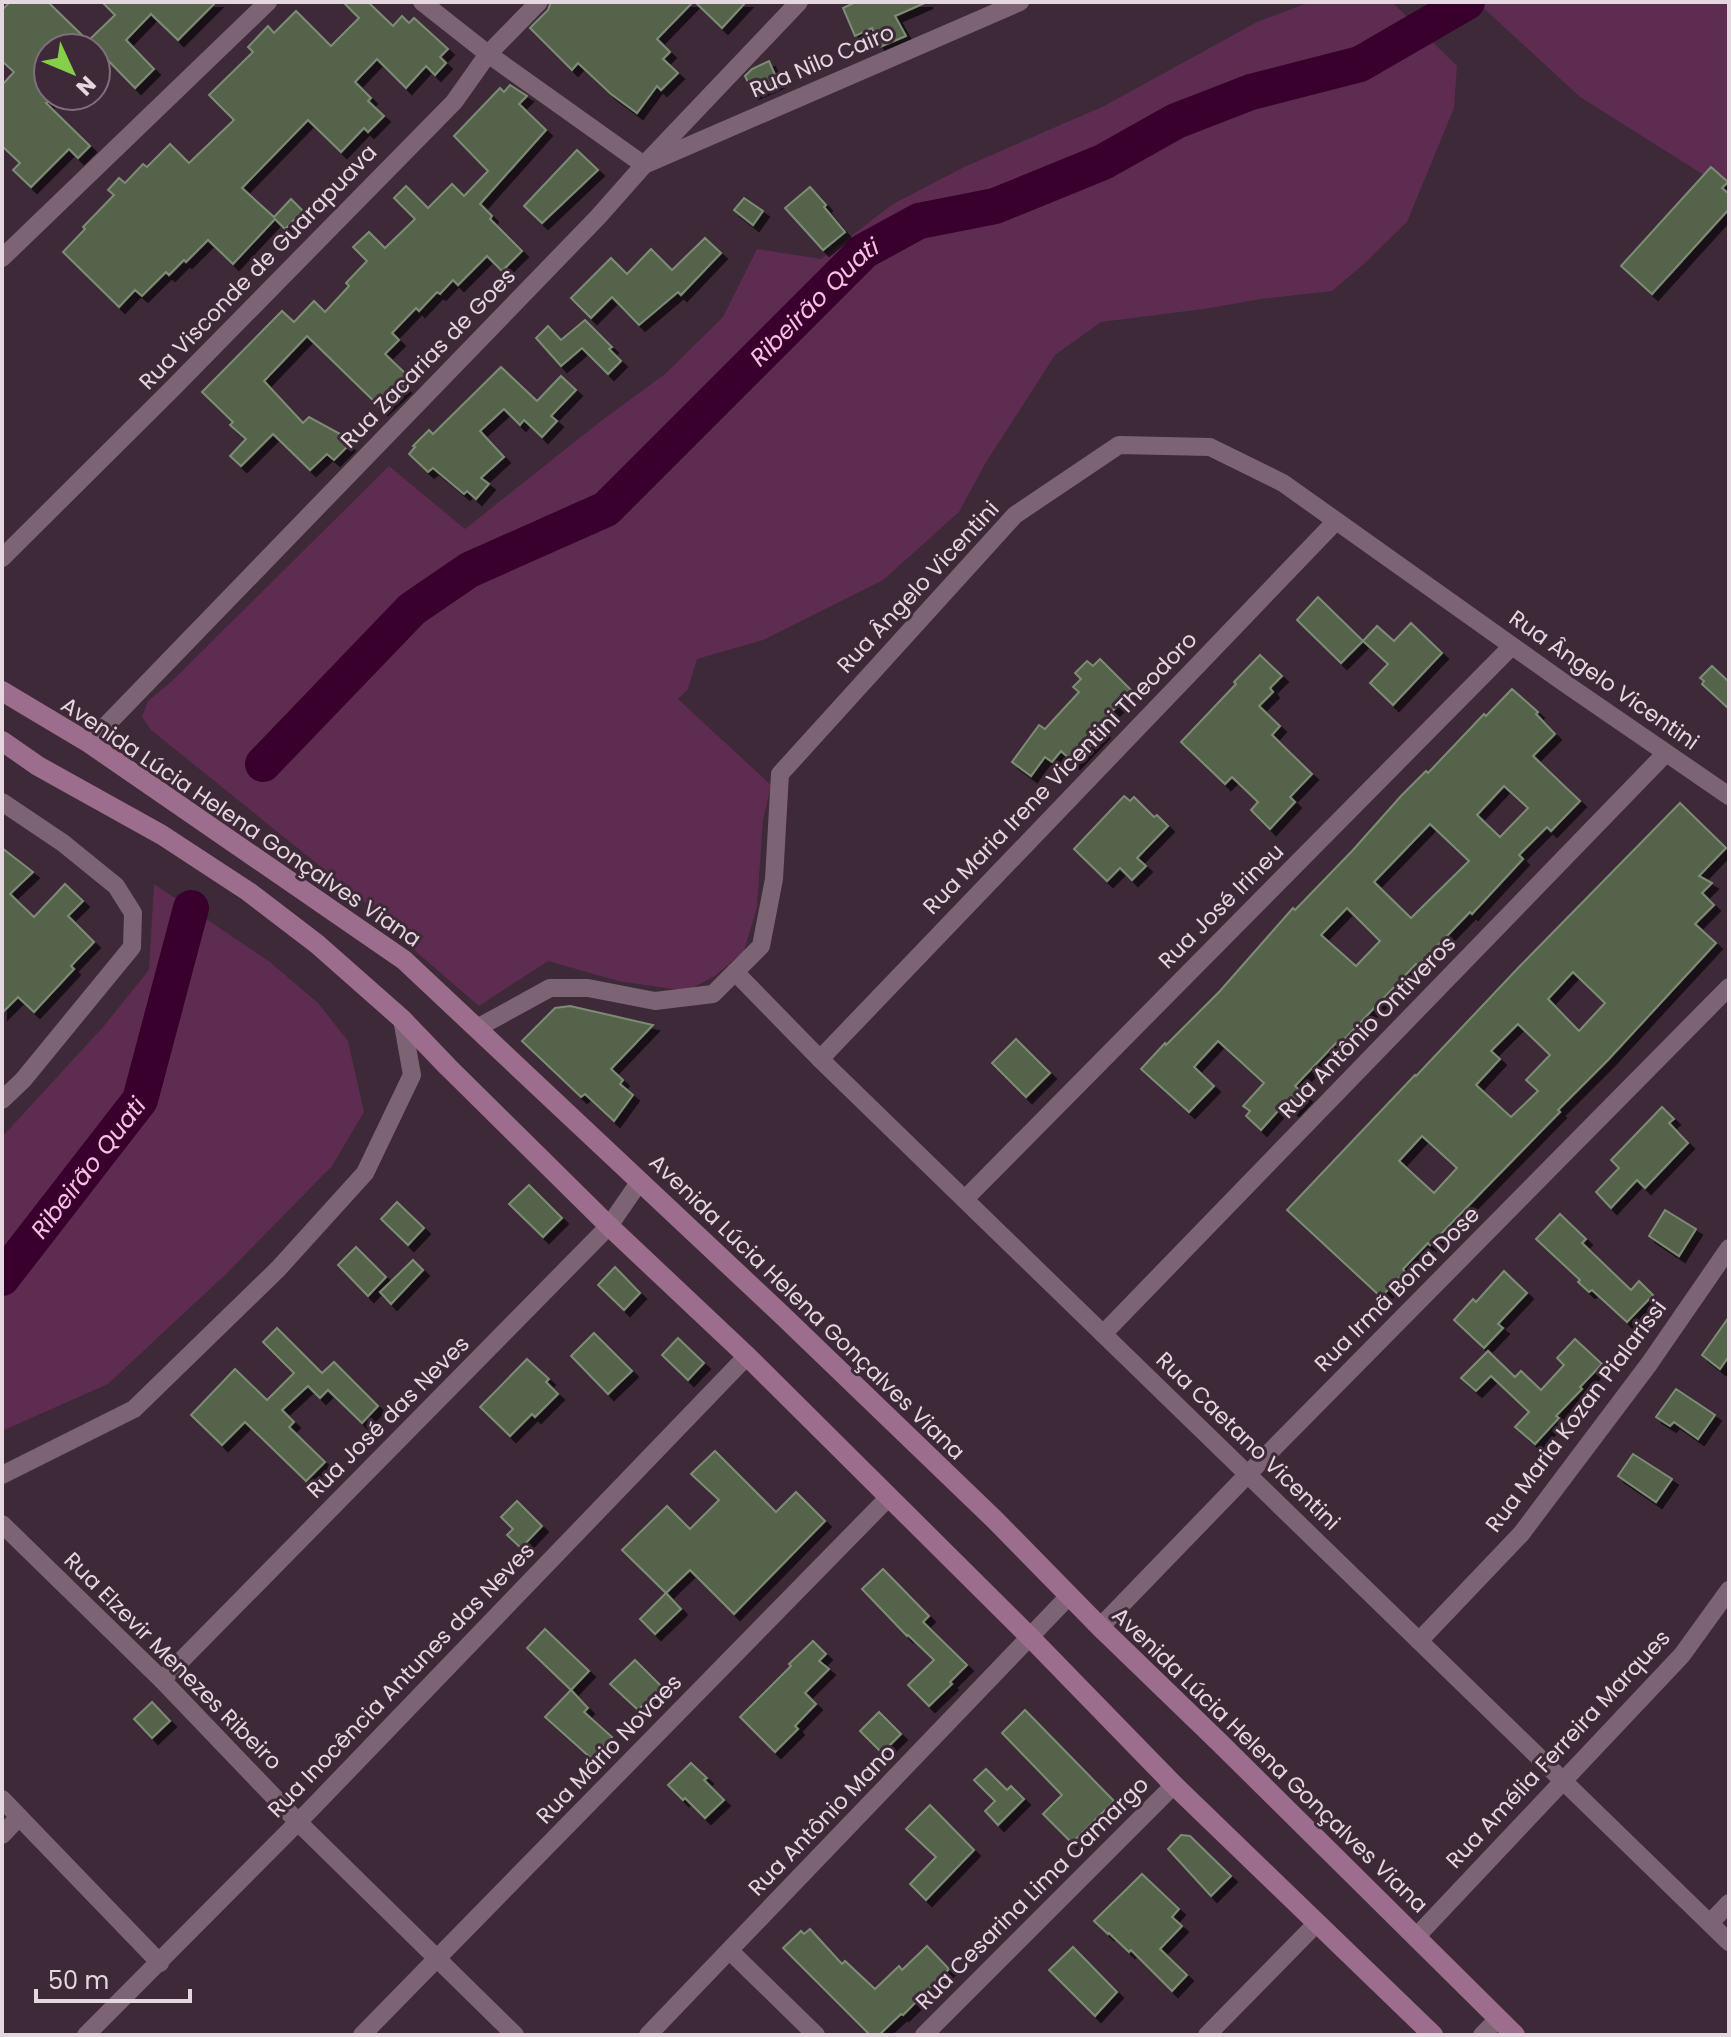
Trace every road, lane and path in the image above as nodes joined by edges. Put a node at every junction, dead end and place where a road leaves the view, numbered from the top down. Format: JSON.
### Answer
{"nodes":[{"id":1,"x":268,"y":2,"type":"edge"},
{"id":2,"x":422,"y":2,"type":"edge"},
{"id":3,"x":539,"y":2,"type":"edge"},
{"id":4,"x":799,"y":2,"type":"edge"},
{"id":5,"x":1020,"y":2,"type":"edge"},
{"id":6,"x":488,"y":54,"type":"junction"},
{"id":7,"x":644,"y":165,"type":"junction"},
{"id":8,"x":2,"y":258,"type":"edge"},
{"id":9,"x":1336,"y":521,"type":"junction"},
{"id":10,"x":2,"y":558,"type":"edge"},
{"id":11,"x":1512,"y":646,"type":"junction"},
{"id":12,"x":2,"y":691,"type":"edge"},
{"id":13,"x":2,"y":741,"type":"edge"},
{"id":14,"x":89,"y":743,"type":"junction"},
{"id":15,"x":1666,"y":753,"type":"junction"},
{"id":16,"x":2,"y":755,"type":"edge"},
{"id":17,"x":23,"y":758,"type":"junction"},
{"id":18,"x":1729,"y":796,"type":"edge"},
{"id":19,"x":2,"y":802,"type":"edge"},
{"id":20,"x":735,"y":972,"type":"junction"},
{"id":21,"x":1729,"y":987,"type":"edge"},
{"id":22,"x":402,"y":1019,"type":"junction"},
{"id":23,"x":477,"y":1028,"type":"junction"},
{"id":24,"x":820,"y":1059,"type":"junction"},
{"id":25,"x":2,"y":1100,"type":"edge"},
{"id":26,"x":640,"y":1181,"type":"junction"},
{"id":27,"x":965,"y":1199,"type":"junction"},
{"id":28,"x":609,"y":1226,"type":"junction"},
{"id":29,"x":1729,"y":1248,"type":"edge"},
{"id":30,"x":1103,"y":1334,"type":"junction"},
{"id":31,"x":747,"y":1356,"type":"junction"},
{"id":32,"x":1248,"y":1474,"type":"junction"},
{"id":33,"x":2,"y":1475,"type":"edge"},
{"id":34,"x":889,"y":1497,"type":"junction"},
{"id":35,"x":2,"y":1524,"type":"edge"},
{"id":36,"x":1729,"y":1590,"type":"edge"},
{"id":37,"x":1069,"y":1596,"type":"junction"},
{"id":38,"x":1100,"y":1627,"type":"junction"},
{"id":39,"x":1029,"y":1636,"type":"junction"},
{"id":40,"x":1419,"y":1641,"type":"junction"},
{"id":41,"x":162,"y":1680,"type":"junction"},
{"id":42,"x":1564,"y":1781,"type":"junction"},
{"id":43,"x":1174,"y":1785,"type":"junction"},
{"id":44,"x":2,"y":1799,"type":"edge"},
{"id":45,"x":19,"y":1817,"type":"junction"},
{"id":46,"x":298,"y":1822,"type":"junction"},
{"id":47,"x":2,"y":1835,"type":"edge"},
{"id":48,"x":1729,"y":1903,"type":"edge"},
{"id":49,"x":1317,"y":1923,"type":"junction"},
{"id":50,"x":1710,"y":1923,"type":"junction"},
{"id":51,"x":1416,"y":1937,"type":"junction"},
{"id":52,"x":1729,"y":1942,"type":"edge"},
{"id":53,"x":730,"y":1951,"type":"junction"},
{"id":54,"x":438,"y":1959,"type":"junction"},
{"id":55,"x":160,"y":1963,"type":"junction"},
{"id":56,"x":1498,"y":2019,"type":"junction"},
{"id":57,"x":86,"y":2035,"type":"edge"},
{"id":58,"x":362,"y":2035,"type":"edge"},
{"id":59,"x":515,"y":2035,"type":"edge"},
{"id":60,"x":648,"y":2035,"type":"edge"},
{"id":61,"x":816,"y":2035,"type":"edge"},
{"id":62,"x":924,"y":2035,"type":"edge"},
{"id":63,"x":1207,"y":2035,"type":"edge"},
{"id":64,"x":1433,"y":2035,"type":"edge"},
{"id":65,"x":1482,"y":2035,"type":"edge"},
{"id":66,"x":1515,"y":2035,"type":"edge"}],
"edges":[{"from":1,"to":8,"type":"street"},
{"from":2,"to":6,"type":"street"},
{"from":3,"to":6,"type":"street","name":"Rua Visconde de Guarapuava"},
{"from":4,"to":7,"type":"street","name":"Rua Zacarias de Goes"},
{"from":5,"to":7,"type":"street","name":"Rua Nilo Cairo"},
{"from":6,"to":7,"type":"street"},
{"from":6,"to":10,"type":"street","name":"Rua Visconde de Guarapuava"},
{"from":7,"to":14,"type":"street","name":"Rua Zacarias de Goes"},
{"from":9,"to":11,"type":"street","name":"Rua Ângelo Vicentini"},
{"from":9,"to":20,"type":"street","name":"Rua Ângelo Vicentini"},
{"from":9,"to":24,"type":"street","name":"Rua Maria Irene Vicentini Theodoro"},
{"from":11,"to":15,"type":"street","name":"Rua Ângelo Vicentini"},
{"from":11,"to":27,"type":"street","name":"Rua José Irineu"},
{"from":12,"to":14,"type":"street","name":"Avenida Lúcia Helena Gonçalves Viana"},
{"from":13,"to":17,"type":"street"},
{"from":14,"to":23,"type":"street","name":"Avenida Lúcia Helena Gonçalves Viana"},
{"from":15,"to":18,"type":"street","name":"Rua Ângelo Vicentini"},
{"from":15,"to":30,"type":"street","name":"Rua Antônio Ontiveros"},
{"from":16,"to":17,"type":"street"},
{"from":17,"to":22,"type":"street"},
{"from":19,"to":25,"type":"street"},
{"from":20,"to":23,"type":"street","name":"Rua Ângelo Vicentini"},
{"from":20,"to":24,"type":"street","name":"Rua Caetano Vicentini"},
{"from":21,"to":32,"type":"street","name":"Rua Irmã Bona Dose"},
{"from":22,"to":28,"type":"street"},
{"from":22,"to":33,"type":"street"},
{"from":23,"to":26,"type":"street","name":"Avenida Lúcia Helena Gonçalves Viana"},
{"from":24,"to":27,"type":"street","name":"Rua Caetano Vicentini"},
{"from":26,"to":28,"type":"street","name":"Rua José das Neves"},
{"from":26,"to":37,"type":"street","name":"Avenida Lúcia Helena Gonçalves Viana"},
{"from":27,"to":30,"type":"street","name":"Rua Caetano Vicentini"},
{"from":28,"to":31,"type":"street"},
{"from":28,"to":41,"type":"street","name":"Rua José das Neves"},
{"from":29,"to":40,"type":"street","name":"Rua Maria Kozan Pialarissi"},
{"from":30,"to":32,"type":"street","name":"Rua Caetano Vicentini"},
{"from":31,"to":34,"type":"street"},
{"from":31,"to":46,"type":"street","name":"Rua Inocência Antunes das Neves"},
{"from":32,"to":38,"type":"street","name":"Rua Irmã Bona Dose"},
{"from":32,"to":40,"type":"street","name":"Rua Caetano Vicentini"},
{"from":34,"to":39,"type":"street"},
{"from":34,"to":54,"type":"street","name":"Rua Mário Novaes"},
{"from":35,"to":41,"type":"street","name":"Rua Elzevir Menezes Ribeiro"},
{"from":36,"to":42,"type":"street","name":"Rua Amélia Ferreira Marques"},
{"from":37,"to":38,"type":"street","name":"Avenida Lúcia Helena Gonçalves Viana"},
{"from":37,"to":39,"type":"street","name":"Rua Antônio Mano"},
{"from":38,"to":51,"type":"street","name":"Avenida Lúcia Helena Gonçalves Viana"},
{"from":39,"to":43,"type":"street"},
{"from":39,"to":53,"type":"street","name":"Rua Antônio Mano"},
{"from":40,"to":42,"type":"street","name":"Rua Caetano Vicentini"},
{"from":41,"to":46,"type":"street","name":"Rua Elzevir Menezes Ribeiro"},
{"from":42,"to":50,"type":"street","name":"Rua Caetano Vicentini"},
{"from":42,"to":51,"type":"street","name":"Rua Amélia Ferreira Marques"},
{"from":43,"to":49,"type":"street"},
{"from":43,"to":62,"type":"street","name":"Rua Cesarina Lima Camargo"},
{"from":44,"to":45,"type":"street"},
{"from":45,"to":47,"type":"street"},
{"from":45,"to":55,"type":"street"},
{"from":46,"to":54,"type":"street","name":"Rua Elzevir Menezes Ribeiro"},
{"from":46,"to":55,"type":"street","name":"Rua Inocência Antunes das Neves"},
{"from":48,"to":50,"type":"street"},
{"from":49,"to":63,"type":"street"},
{"from":49,"to":64,"type":"street"},
{"from":50,"to":52,"type":"street","name":"Rua Caetano Vicentini"},
{"from":51,"to":56,"type":"street","name":"Avenida Lúcia Helena Gonçalves Viana"},
{"from":53,"to":60,"type":"street","name":"Rua Antônio Mano"},
{"from":53,"to":61,"type":"street"},
{"from":54,"to":58,"type":"street","name":"Rua Mário Novaes"},
{"from":54,"to":59,"type":"street","name":"Rua Elzevir Menezes Ribeiro"},
{"from":55,"to":57,"type":"street","name":"Rua Inocência Antunes das Neves"},
{"from":56,"to":65,"type":"street"},
{"from":56,"to":66,"type":"street","name":"Avenida Lúcia Helena Gonçalves Viana"}]}
